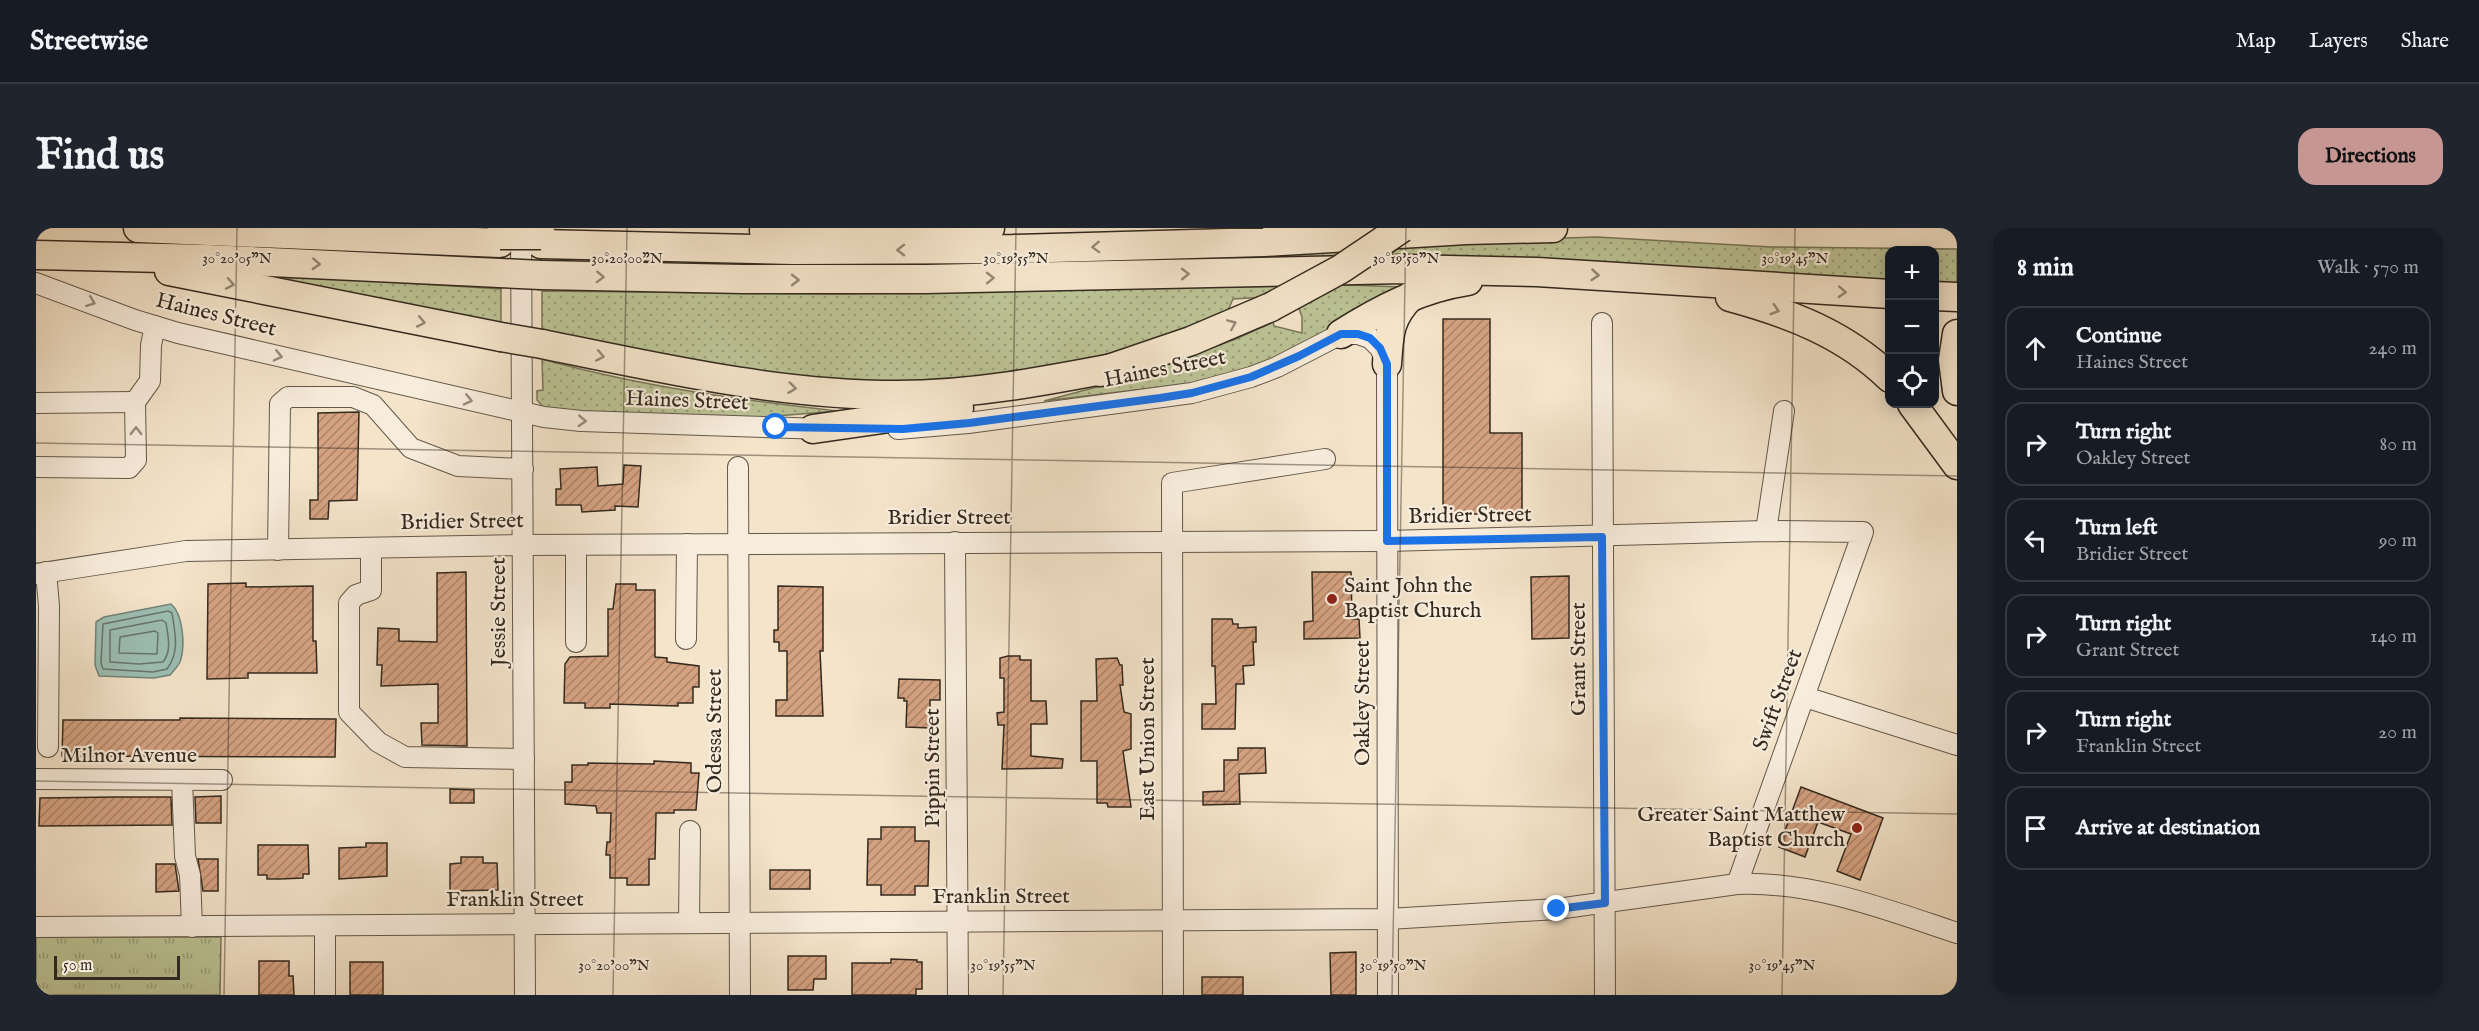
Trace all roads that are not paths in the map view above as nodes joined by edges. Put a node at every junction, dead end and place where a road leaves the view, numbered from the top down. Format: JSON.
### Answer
{"nodes":[{"id":1,"x":138,"y":228,"type":"edge"},
{"id":2,"x":990,"y":228,"type":"edge"},
{"id":3,"x":1402,"y":228,"type":"edge"},
{"id":4,"x":1553,"y":228,"type":"edge"},
{"id":5,"x":521,"y":237,"type":"edge"},
{"id":6,"x":36,"y":255,"type":"edge"},
{"id":7,"x":90,"y":256,"type":"junction"},
{"id":8,"x":1537,"y":272,"type":"junction"},
{"id":9,"x":1658,"y":280,"type":"junction"},
{"id":10,"x":36,"y":283,"type":"edge"},
{"id":11,"x":1885,"y":294,"type":"edge"},
{"id":12,"x":1411,"y":296,"type":"junction"},
{"id":13,"x":1939,"y":296,"type":"edge"},
{"id":14,"x":1957,"y":297,"type":"edge"},
{"id":15,"x":1602,"y":323,"type":"dead end"},
{"id":16,"x":155,"y":326,"type":"junction"},
{"id":17,"x":1341,"y":334,"type":"junction"},
{"id":18,"x":1957,"y":334,"type":"edge"},
{"id":19,"x":1387,"y":364,"type":"junction"},
{"id":20,"x":1118,"y":367,"type":"junction"},
{"id":21,"x":1885,"y":374,"type":"edge"},
{"id":22,"x":1957,"y":391,"type":"edge"},
{"id":23,"x":135,"y":402,"type":"junction"},
{"id":24,"x":36,"y":403,"type":"edge"},
{"id":25,"x":1915,"y":408,"type":"edge"},
{"id":26,"x":1784,"y":411,"type":"dead end"},
{"id":27,"x":524,"y":413,"type":"junction"},
{"id":28,"x":813,"y":429,"type":"junction"},
{"id":29,"x":1325,"y":459,"type":"dead end"},
{"id":30,"x":1957,"y":465,"type":"edge"},
{"id":31,"x":36,"y":467,"type":"edge"},
{"id":32,"x":738,"y":467,"type":"dead end"},
{"id":33,"x":524,"y":469,"type":"junction"},
{"id":34,"x":1766,"y":531,"type":"junction"},
{"id":35,"x":1863,"y":532,"type":"joint"},
{"id":36,"x":1602,"y":537,"type":"junction"},
{"id":37,"x":1387,"y":541,"type":"junction"},
{"id":38,"x":956,"y":542,"type":"junction"},
{"id":39,"x":1171,"y":542,"type":"junction"},
{"id":40,"x":687,"y":544,"type":"junction"},
{"id":41,"x":738,"y":544,"type":"junction"},
{"id":42,"x":523,"y":545,"type":"junction"},
{"id":43,"x":576,"y":545,"type":"junction"},
{"id":44,"x":371,"y":548,"type":"junction"},
{"id":45,"x":278,"y":550,"type":"junction"},
{"id":46,"x":41,"y":573,"type":"edge"},
{"id":47,"x":686,"y":639,"type":"dead end"},
{"id":48,"x":576,"y":642,"type":"dead end"},
{"id":49,"x":1805,"y":697,"type":"junction"},
{"id":50,"x":1957,"y":745,"type":"edge"},
{"id":51,"x":48,"y":747,"type":"dead end"},
{"id":52,"x":524,"y":759,"type":"junction"},
{"id":53,"x":36,"y":779,"type":"edge"},
{"id":54,"x":182,"y":780,"type":"junction"},
{"id":55,"x":222,"y":780,"type":"dead end"},
{"id":56,"x":690,"y":831,"type":"dead end"},
{"id":57,"x":1737,"y":884,"type":"junction"},
{"id":58,"x":1605,"y":903,"type":"junction"},
{"id":59,"x":1388,"y":919,"type":"junction"},
{"id":60,"x":1173,"y":920,"type":"junction"},
{"id":61,"x":958,"y":921,"type":"junction"},
{"id":62,"x":525,"y":922,"type":"junction"},
{"id":63,"x":689,"y":922,"type":"junction"},
{"id":64,"x":740,"y":922,"type":"junction"},
{"id":65,"x":36,"y":927,"type":"edge"},
{"id":66,"x":192,"y":927,"type":"junction"},
{"id":67,"x":325,"y":927,"type":"junction"},
{"id":68,"x":1957,"y":933,"type":"edge"},
{"id":69,"x":325,"y":995,"type":"edge"},
{"id":70,"x":525,"y":995,"type":"edge"},
{"id":71,"x":740,"y":995,"type":"edge"},
{"id":72,"x":958,"y":995,"type":"edge"},
{"id":73,"x":1173,"y":995,"type":"edge"},
{"id":74,"x":1388,"y":995,"type":"edge"},
{"id":75,"x":1605,"y":995,"type":"edge"}],
"edges":[{"from":1,"to":5,"type":"highway"},
{"from":2,"to":5,"type":"highway"},
{"from":20,"to":3,"type":"highway","one_way":true,"bridge":true},
{"from":4,"to":5,"type":"highway","one_way":true},
{"from":5,"to":27,"type":"street","name":"Jessie Street"},
{"from":6,"to":7,"type":"highway"},
{"from":7,"to":8,"type":"highway","one_way":true,"bridge":true},
{"from":7,"to":20,"type":"highway","one_way":true,"bridge":true},
{"from":8,"to":9,"type":"highway","one_way":true},
{"from":8,"to":12,"type":"highway"},
{"from":9,"to":11,"type":"highway","one_way":true},
{"from":9,"to":21,"type":"highway","one_way":true},
{"from":10,"to":16,"type":"street","name":"Haines Street","one_way":true},
{"from":12,"to":17,"type":"highway"},
{"from":12,"to":19,"type":"highway"},
{"from":13,"to":14,"type":"highway"},
{"from":15,"to":36,"type":"street","name":"Grant Street"},
{"from":16,"to":23,"type":"street"},
{"from":16,"to":27,"type":"street","name":"Haines Street","one_way":true},
{"from":17,"to":19,"type":"street"},
{"from":17,"to":28,"type":"street","name":"Haines Street"},
{"from":18,"to":22,"type":"highway"},
{"from":19,"to":37,"type":"street","name":"Oakley Street"},
{"from":20,"to":28,"type":"highway"},
{"from":23,"to":24,"type":"street"},
{"from":31,"to":23,"type":"street","one_way":true},
{"from":25,"to":30,"type":"highway"},
{"from":26,"to":34,"type":"street"},
{"from":27,"to":28,"type":"street","name":"Haines Street","one_way":true},
{"from":27,"to":33,"type":"street","name":"Jessie Street"},
{"from":29,"to":39,"type":"street","name":"East Union Street"},
{"from":32,"to":41,"type":"street","name":"Odessa Street"},
{"from":33,"to":42,"type":"street","name":"Jessie Street"},
{"from":33,"to":45,"type":"street"},
{"from":34,"to":35,"type":"street","name":"Bridier Street"},
{"from":34,"to":36,"type":"street","name":"Bridier Street"},
{"from":35,"to":49,"type":"street","name":"Swift Street"},
{"from":36,"to":37,"type":"street","name":"Bridier Street"},
{"from":36,"to":58,"type":"street","name":"Grant Street"},
{"from":37,"to":39,"type":"street","name":"Bridier Street"},
{"from":37,"to":59,"type":"street","name":"Oakley Street"},
{"from":38,"to":39,"type":"street","name":"Bridier Street"},
{"from":38,"to":41,"type":"street","name":"Bridier Street"},
{"from":38,"to":61,"type":"street","name":"Pippin Street"},
{"from":39,"to":60,"type":"street","name":"East Union Street"},
{"from":40,"to":41,"type":"street","name":"Bridier Street"},
{"from":40,"to":43,"type":"street","name":"Bridier Street"},
{"from":40,"to":47,"type":"street"},
{"from":41,"to":64,"type":"street","name":"Odessa Street"},
{"from":42,"to":43,"type":"street","name":"Bridier Street"},
{"from":42,"to":44,"type":"street","name":"Bridier Street"},
{"from":42,"to":52,"type":"street","name":"Jessie Street"},
{"from":43,"to":48,"type":"street"},
{"from":44,"to":45,"type":"street","name":"Bridier Street"},
{"from":44,"to":52,"type":"street"},
{"from":45,"to":46,"type":"street","name":"Bridier Street"},
{"from":46,"to":51,"type":"street"},
{"from":49,"to":50,"type":"street"},
{"from":49,"to":57,"type":"street","name":"Swift Street"},
{"from":52,"to":62,"type":"street","name":"Jessie Street"},
{"from":53,"to":54,"type":"street","name":"Milnor Avenue"},
{"from":54,"to":55,"type":"street","name":"Milnor Avenue"},
{"from":54,"to":66,"type":"street"},
{"from":56,"to":63,"type":"street"},
{"from":57,"to":58,"type":"street","name":"Franklin Street"},
{"from":57,"to":68,"type":"street","name":"Franklin Street"},
{"from":58,"to":59,"type":"street","name":"Franklin Street"},
{"from":58,"to":75,"type":"street","name":"Grant Street"},
{"from":59,"to":60,"type":"street","name":"Franklin Street"},
{"from":59,"to":74,"type":"street","name":"Oakley Street"},
{"from":60,"to":61,"type":"street","name":"Franklin Street"},
{"from":60,"to":73,"type":"street","name":"East Union Street"},
{"from":61,"to":64,"type":"street","name":"Franklin Street"},
{"from":61,"to":72,"type":"street","name":"Pippin Street"},
{"from":62,"to":63,"type":"street","name":"Franklin Street"},
{"from":62,"to":67,"type":"street","name":"Franklin Street"},
{"from":62,"to":70,"type":"street","name":"Jessie Street"},
{"from":63,"to":64,"type":"street","name":"Franklin Street"},
{"from":64,"to":71,"type":"street","name":"Odessa Street"},
{"from":65,"to":66,"type":"street","name":"Franklin Street"},
{"from":66,"to":67,"type":"street","name":"Franklin Street"},
{"from":67,"to":69,"type":"street"}]}
